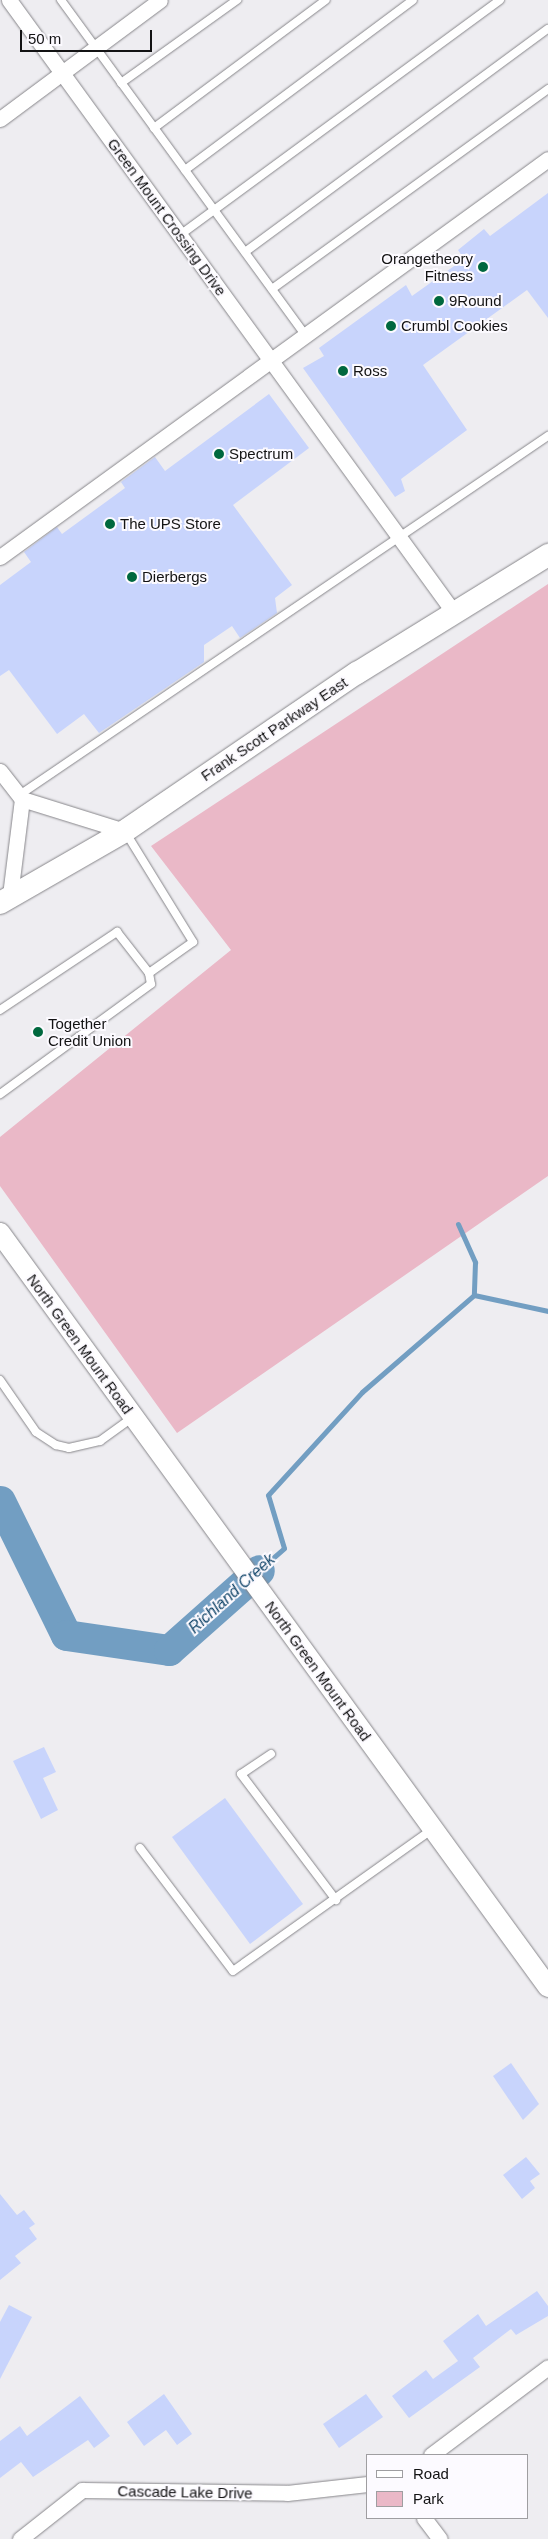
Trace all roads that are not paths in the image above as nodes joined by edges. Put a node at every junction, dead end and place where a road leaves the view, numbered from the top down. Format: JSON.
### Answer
{"nodes":[{"id":1,"x":9,"y":0,"type":"edge"},
{"id":2,"x":160,"y":0,"type":"edge"},
{"id":3,"x":238,"y":0,"type":"edge"},
{"id":4,"x":326,"y":0,"type":"edge"},
{"id":5,"x":414,"y":0,"type":"edge"},
{"id":6,"x":500,"y":0,"type":"edge"},
{"id":7,"x":63,"y":1,"type":"edge"},
{"id":8,"x":548,"y":29,"type":"edge"},
{"id":9,"x":96,"y":48,"type":"junction"},
{"id":10,"x":62,"y":73,"type":"junction"},
{"id":11,"x":121,"y":83,"type":"junction"},
{"id":12,"x":548,"y":89,"type":"edge"},
{"id":13,"x":0,"y":119,"type":"edge"},
{"id":14,"x":154,"y":128,"type":"junction"},
{"id":15,"x":548,"y":159,"type":"edge"},
{"id":16,"x":184,"y":170,"type":"junction"},
{"id":17,"x":215,"y":211,"type":"junction"},
{"id":18,"x":180,"y":235,"type":"junction"},
{"id":19,"x":245,"y":252,"type":"junction"},
{"id":20,"x":272,"y":290,"type":"junction"},
{"id":21,"x":306,"y":336,"type":"junction"},
{"id":22,"x":271,"y":361,"type":"junction"},
{"id":23,"x":548,"y":436,"type":"edge"},
{"id":24,"x":400,"y":538,"type":"junction"},
{"id":25,"x":0,"y":556,"type":"edge"},
{"id":26,"x":548,"y":556,"type":"edge"},
{"id":27,"x":454,"y":614,"type":"junction"},
{"id":28,"x":1,"y":775,"type":"edge"},
{"id":29,"x":20,"y":797,"type":"junction"},
{"id":30,"x":125,"y":831,"type":"junction"},
{"id":31,"x":5,"y":899,"type":"edge"},
{"id":32,"x":150,"y":974,"type":"junction"},
{"id":33,"x":0,"y":1010,"type":"edge"},
{"id":34,"x":0,"y":1094,"type":"edge"},
{"id":35,"x":0,"y":1234,"type":"edge"},
{"id":36,"x":0,"y":1381,"type":"edge"},
{"id":37,"x":133,"y":1417,"type":"junction"},
{"id":38,"x":271,"y":1754,"type":"dead end"},
{"id":39,"x":433,"y":1829,"type":"junction"},
{"id":40,"x":140,"y":1848,"type":"dead end"},
{"id":41,"x":336,"y":1900,"type":"junction"},
{"id":42,"x":548,"y":1987,"type":"edge"},
{"id":43,"x":548,"y":2367,"type":"edge"},
{"id":44,"x":432,"y":2454,"type":"edge"},
{"id":45,"x":366,"y":2484,"type":"edge"},
{"id":46,"x":425,"y":2519,"type":"edge"},
{"id":47,"x":20,"y":2539,"type":"edge"},
{"id":48,"x":440,"y":2539,"type":"edge"}],
"edges":[{"from":1,"to":10,"type":"street","name":"Green Mount Crossing Drive"},
{"from":2,"to":9,"type":"street"},
{"from":3,"to":11,"type":"lane"},
{"from":4,"to":14,"type":"lane"},
{"from":5,"to":16,"type":"lane"},
{"from":6,"to":17,"type":"lane"},
{"from":7,"to":9,"type":"lane"},
{"from":8,"to":19,"type":"lane"},
{"from":9,"to":10,"type":"street"},
{"from":9,"to":11,"type":"lane"},
{"from":10,"to":13,"type":"street"},
{"from":10,"to":18,"type":"street","name":"Green Mount Crossing Drive"},
{"from":11,"to":14,"type":"lane"},
{"from":12,"to":20,"type":"lane"},
{"from":14,"to":16,"type":"lane"},
{"from":15,"to":21,"type":"street"},
{"from":16,"to":17,"type":"lane"},
{"from":17,"to":18,"type":"lane"},
{"from":17,"to":19,"type":"lane"},
{"from":18,"to":22,"type":"street","name":"Green Mount Crossing Drive"},
{"from":19,"to":20,"type":"lane"},
{"from":20,"to":21,"type":"lane"},
{"from":21,"to":22,"type":"street"},
{"from":22,"to":24,"type":"street","name":"Green Mount Crossing Drive"},
{"from":22,"to":25,"type":"street"},
{"from":23,"to":24,"type":"lane"},
{"from":24,"to":27,"type":"street","name":"Green Mount Crossing Drive"},
{"from":24,"to":29,"type":"lane"},
{"from":26,"to":27,"type":"main road","name":"Frank Scott Parkway East"},
{"from":27,"to":30,"type":"main road","name":"Frank Scott Parkway East"},
{"from":28,"to":29,"type":"street"},
{"from":29,"to":30,"type":"street"},
{"from":29,"to":31,"type":"street"},
{"from":30,"to":31,"type":"main road","name":"Frank Scott Parkway East"},
{"from":30,"to":32,"type":"lane"},
{"from":32,"to":33,"type":"lane"},
{"from":32,"to":34,"type":"lane"},
{"from":35,"to":37,"type":"street","name":"North Green Mount Road"},
{"from":36,"to":37,"type":"lane"},
{"from":37,"to":39,"type":"street","name":"North Green Mount Road"},
{"from":38,"to":41,"type":"lane"},
{"from":39,"to":41,"type":"lane"},
{"from":39,"to":42,"type":"street","name":"North Green Mount Road"},
{"from":40,"to":41,"type":"lane"},
{"from":43,"to":44,"type":"street"},
{"from":45,"to":47,"type":"street","name":"Cascade Lake Drive"},
{"from":46,"to":48,"type":"street"}]}
